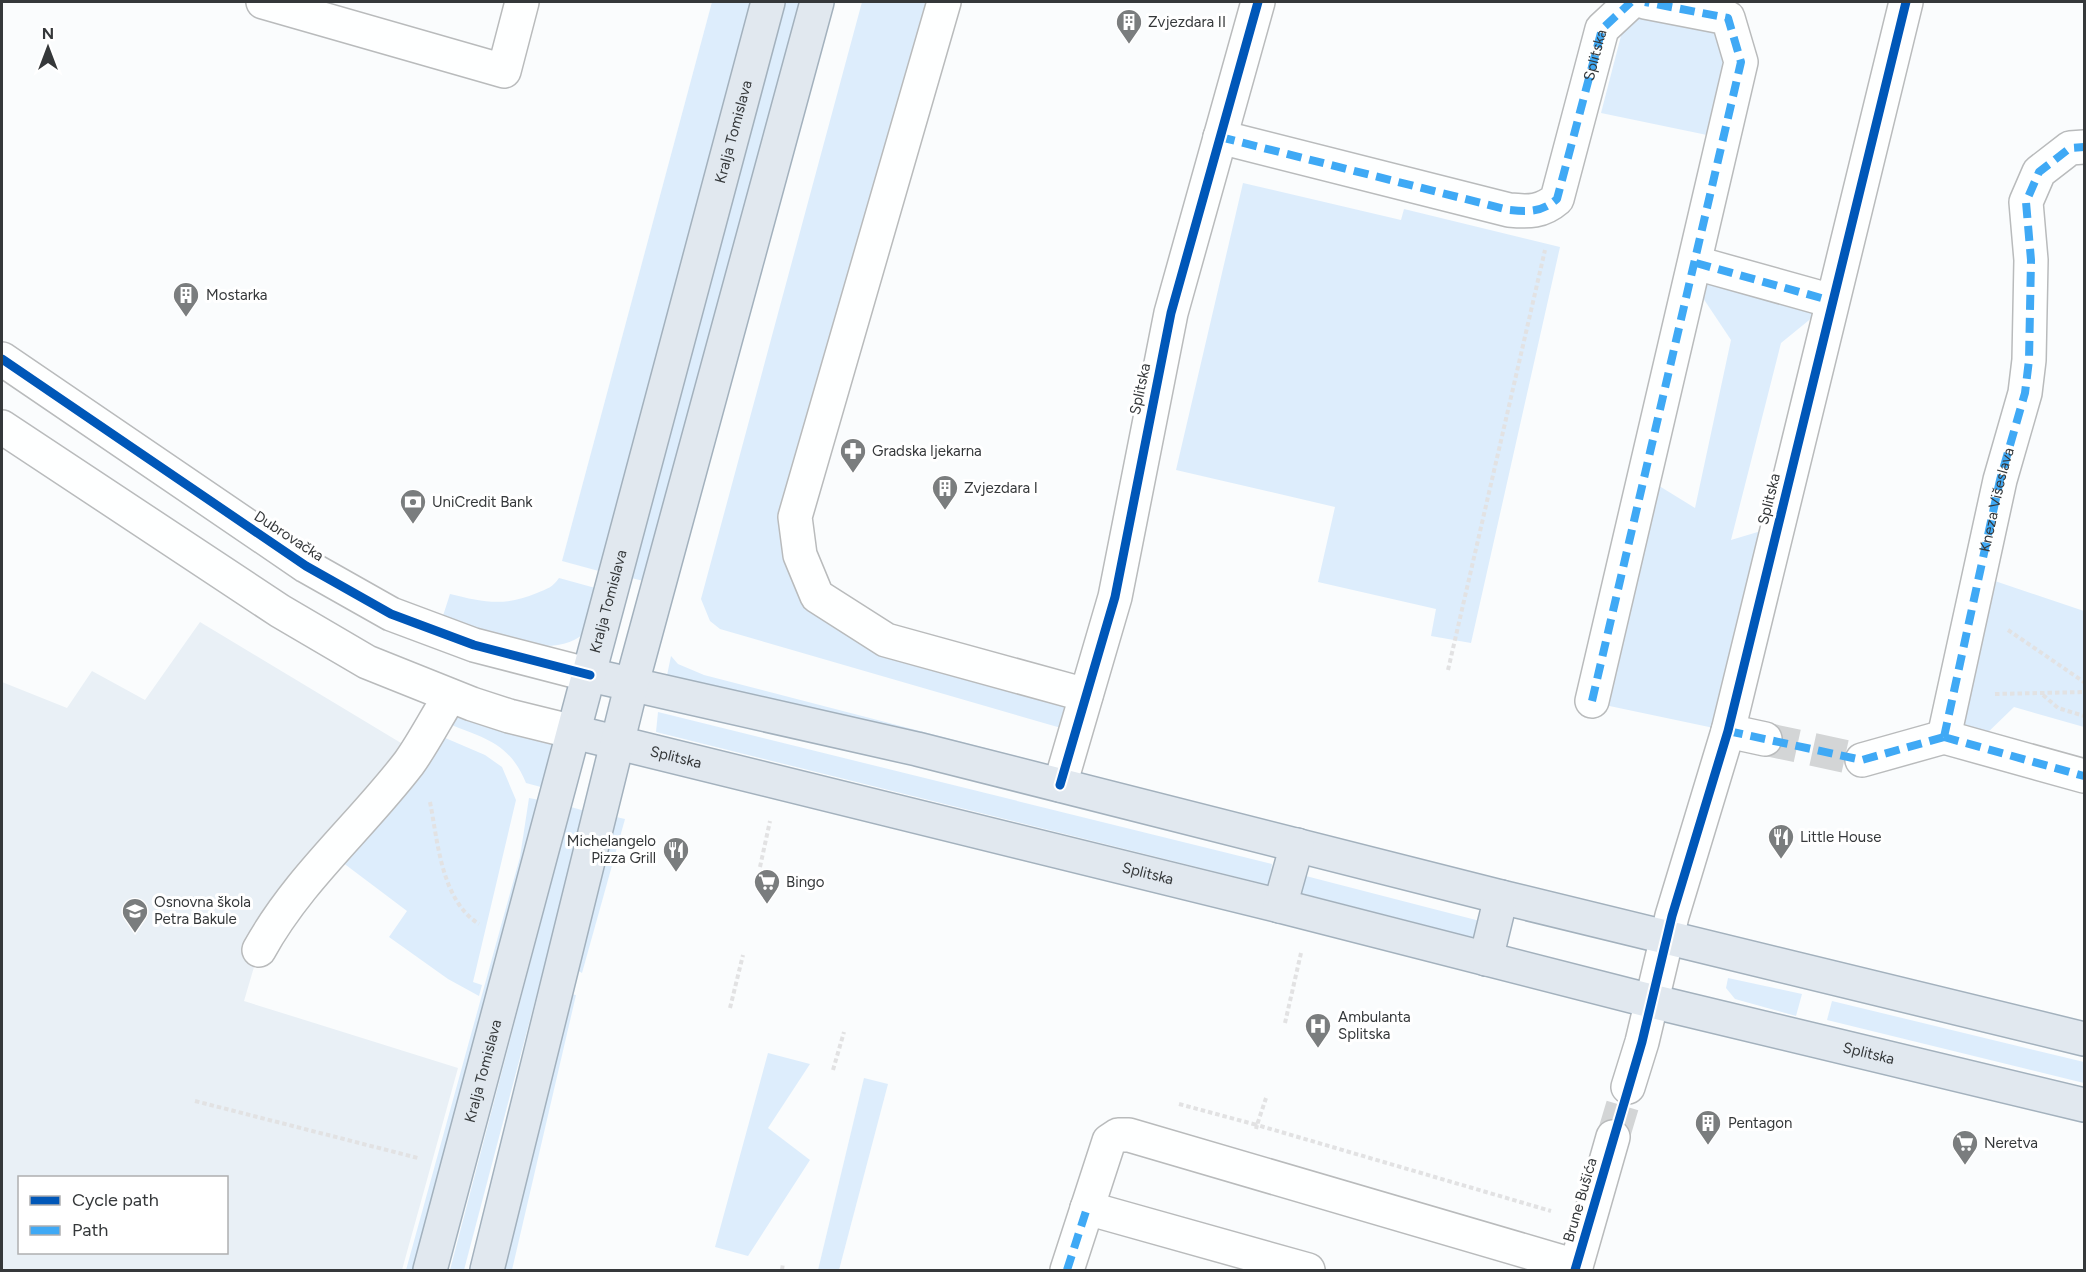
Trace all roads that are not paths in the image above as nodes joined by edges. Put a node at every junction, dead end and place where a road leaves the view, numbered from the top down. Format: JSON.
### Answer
{"nodes":[{"id":1,"x":263,"y":2,"type":"edge"},
{"id":2,"x":522,"y":2,"type":"edge"},
{"id":3,"x":768,"y":2,"type":"edge"},
{"id":4,"x":817,"y":2,"type":"edge"},
{"id":5,"x":944,"y":2,"type":"edge"},
{"id":6,"x":1258,"y":2,"type":"edge"},
{"id":7,"x":1631,"y":2,"type":"edge"},
{"id":8,"x":1645,"y":2,"type":"edge"},
{"id":9,"x":1906,"y":2,"type":"edge"},
{"id":10,"x":1678,"y":5,"type":"edge"},
{"id":11,"x":1220,"y":137,"type":"junction"},
{"id":12,"x":2085,"y":147,"type":"edge"},
{"id":13,"x":1696,"y":263,"type":"junction"},
{"id":14,"x":1832,"y":301,"type":"junction"},
{"id":15,"x":2,"y":359,"type":"edge"},
{"id":16,"x":2,"y":427,"type":"edge"},
{"id":17,"x":590,"y":675,"type":"junction"},
{"id":18,"x":632,"y":683,"type":"junction"},
{"id":19,"x":1086,"y":695,"type":"junction"},
{"id":20,"x":450,"y":696,"type":"junction"},
{"id":21,"x":1592,"y":701,"type":"dead end"},
{"id":22,"x":1728,"y":731,"type":"junction"},
{"id":23,"x":574,"y":732,"type":"junction"},
{"id":24,"x":1944,"y":737,"type":"junction"},
{"id":25,"x":1765,"y":739,"type":"tunnel mouth"},
{"id":26,"x":618,"y":744,"type":"junction"},
{"id":27,"x":1862,"y":760,"type":"tunnel mouth"},
{"id":28,"x":2085,"y":776,"type":"edge"},
{"id":29,"x":1060,"y":785,"type":"junction"},
{"id":30,"x":1297,"y":845,"type":"junction"},
{"id":31,"x":1501,"y":897,"type":"junction"},
{"id":32,"x":1295,"y":910,"type":"junction"},
{"id":33,"x":1667,"y":937,"type":"junction"},
{"id":34,"x":259,"y":950,"type":"dead end"},
{"id":35,"x":1486,"y":959,"type":"junction"},
{"id":36,"x":1651,"y":1001,"type":"junction"},
{"id":37,"x":2085,"y":1039,"type":"edge"},
{"id":38,"x":1628,"y":1087,"type":"tunnel mouth"},
{"id":39,"x":2085,"y":1105,"type":"edge"},
{"id":40,"x":1613,"y":1137,"type":"tunnel mouth"},
{"id":41,"x":1087,"y":1208,"type":"junction"},
{"id":42,"x":1576,"y":1268,"type":"edge"},
{"id":43,"x":430,"y":1270,"type":"edge"},
{"id":44,"x":487,"y":1270,"type":"edge"},
{"id":45,"x":1067,"y":1270,"type":"edge"},
{"id":46,"x":1308,"y":1270,"type":"edge"}],
"edges":[{"from":1,"to":2,"type":"street"},
{"from":3,"to":17,"type":"main road","name":"Kralja Tomislava"},
{"from":4,"to":18,"type":"main road"},
{"from":5,"to":19,"type":"street"},
{"from":6,"to":11,"type":"street","name":"Splitska"},
{"from":7,"to":11,"type":"street","name":"Splitska"},
{"from":8,"to":10,"type":"street"},
{"from":9,"to":14,"type":"street","name":"Splitska"},
{"from":10,"to":13,"type":"street"},
{"from":11,"to":19,"type":"street","name":"Splitska"},
{"from":12,"to":24,"type":"street","name":"Kneza Višeslava"},
{"from":13,"to":14,"type":"street"},
{"from":13,"to":21,"type":"street"},
{"from":14,"to":22,"type":"street","name":"Splitska"},
{"from":15,"to":17,"type":"street","name":"Dubrovačka"},
{"from":16,"to":20,"type":"street"},
{"from":17,"to":18,"type":"main road"},
{"from":17,"to":23,"type":"main road","name":"Kralja Tomislava"},
{"from":18,"to":26,"type":"main road"},
{"from":18,"to":29,"type":"main road"},
{"from":19,"to":29,"type":"street","name":"Splitska"},
{"from":20,"to":23,"type":"street"},
{"from":20,"to":34,"type":"street"},
{"from":22,"to":25,"type":"street"},
{"from":22,"to":33,"type":"street","name":"Splitska"},
{"from":23,"to":26,"type":"main road","name":"Splitska"},
{"from":23,"to":43,"type":"main road","name":"Kralja Tomislava"},
{"from":24,"to":27,"type":"street"},
{"from":24,"to":28,"type":"street"},
{"from":26,"to":32,"type":"main road","name":"Splitska"},
{"from":26,"to":44,"type":"main road"},
{"from":29,"to":30,"type":"main road"},
{"from":30,"to":31,"type":"main road"},
{"from":30,"to":32,"type":"main road"},
{"from":31,"to":33,"type":"main road"},
{"from":31,"to":35,"type":"main road"},
{"from":32,"to":35,"type":"main road","name":"Splitska"},
{"from":33,"to":36,"type":"street","name":"Splitska"},
{"from":33,"to":37,"type":"main road"},
{"from":35,"to":36,"type":"main road","name":"Splitska"},
{"from":36,"to":38,"type":"street"},
{"from":36,"to":39,"type":"main road","name":"Splitska"},
{"from":40,"to":42,"type":"street","name":"Brune Bušića"},
{"from":41,"to":42,"type":"street"},
{"from":41,"to":45,"type":"street"},
{"from":41,"to":46,"type":"street"}]}
